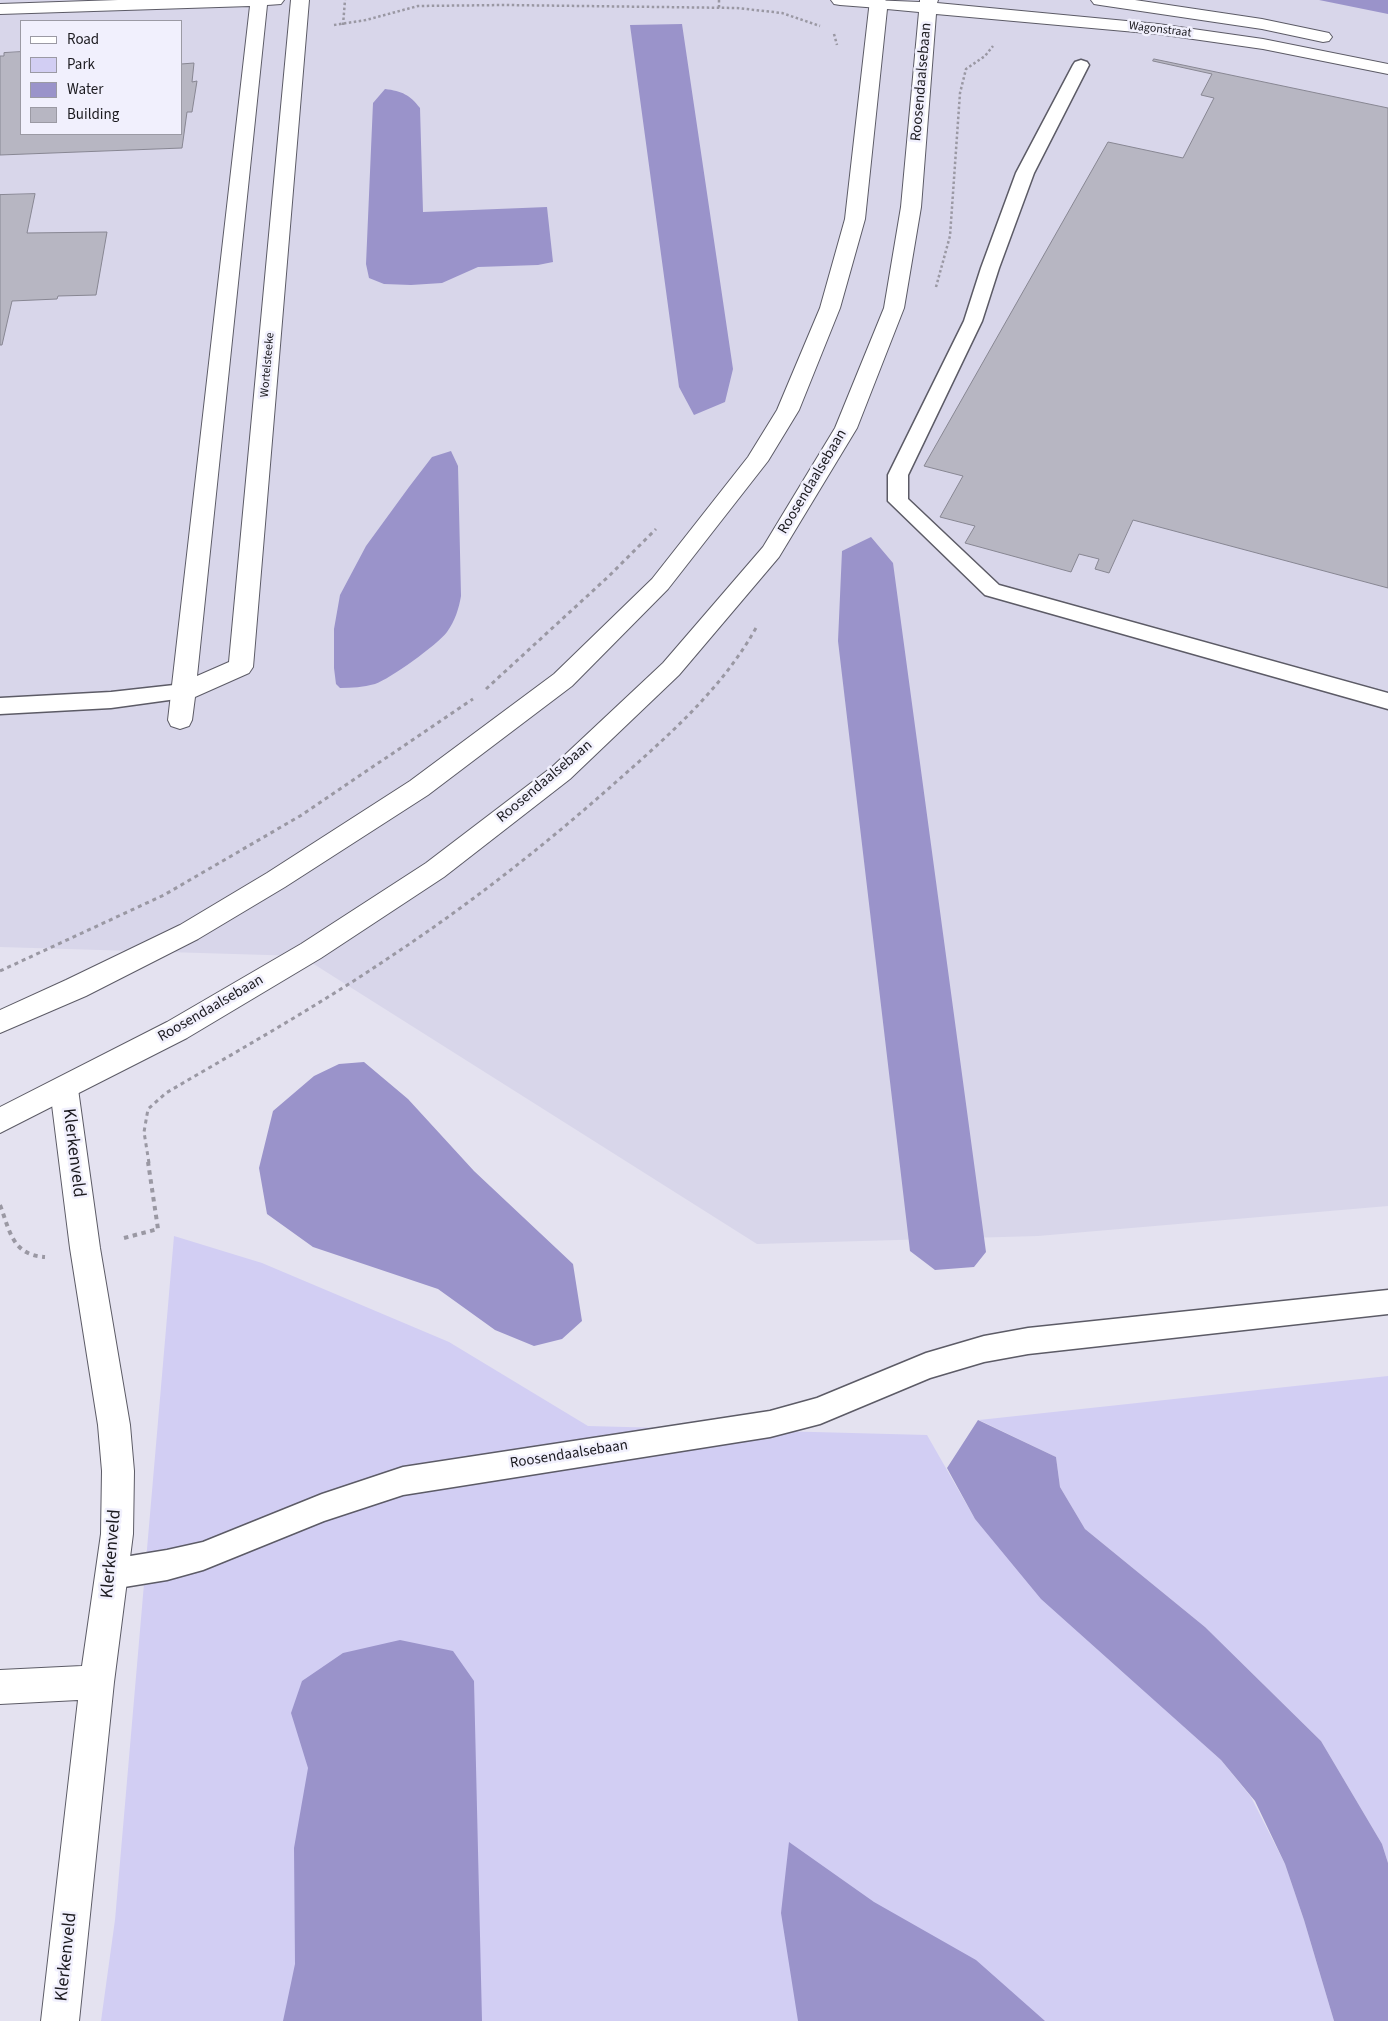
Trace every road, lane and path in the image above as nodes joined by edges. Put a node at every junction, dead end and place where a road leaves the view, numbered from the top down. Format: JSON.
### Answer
{"nodes":[{"id":1,"x":258,"y":0,"type":"edge"},
{"id":2,"x":275,"y":0,"type":"edge"},
{"id":3,"x":300,"y":0,"type":"edge"},
{"id":4,"x":345,"y":0,"type":"edge"},
{"id":5,"x":719,"y":0,"type":"edge"},
{"id":6,"x":840,"y":0,"type":"edge"},
{"id":7,"x":1100,"y":0,"type":"edge"},
{"id":8,"x":879,"y":2,"type":"edge"},
{"id":9,"x":929,"y":4,"type":"edge"},
{"id":10,"x":720,"y":8,"type":"junction"},
{"id":11,"x":0,"y":9,"type":"edge"},
{"id":12,"x":826,"y":30,"type":"dead end"},
{"id":13,"x":876,"y":36,"type":"junction"},
{"id":14,"x":1340,"y":40,"type":"dead end"},
{"id":15,"x":838,"y":46,"type":"dead end"},
{"id":16,"x":1081,"y":65,"type":"dead end"},
{"id":17,"x":1388,"y":69,"type":"edge"},
{"id":18,"x":656,"y":528,"type":"dead end"},
{"id":19,"x":183,"y":692,"type":"junction"},
{"id":20,"x":483,"y":692,"type":"dead end"},
{"id":21,"x":475,"y":698,"type":"dead end"},
{"id":22,"x":1388,"y":701,"type":"edge"},
{"id":23,"x":0,"y":706,"type":"edge"},
{"id":24,"x":180,"y":720,"type":"dead end"},
{"id":25,"x":0,"y":971,"type":"edge"},
{"id":26,"x":0,"y":1022,"type":"edge"},
{"id":27,"x":64,"y":1089,"type":"junction"},
{"id":28,"x":0,"y":1121,"type":"edge"},
{"id":29,"x":1388,"y":1302,"type":"edge"},
{"id":30,"x":112,"y":1574,"type":"junction"},
{"id":31,"x":97,"y":1682,"type":"junction"},
{"id":32,"x":0,"y":1687,"type":"edge"},
{"id":33,"x":60,"y":2021,"type":"edge"}],
"edges":[{"from":1,"to":2,"type":"street"},
{"from":1,"to":11,"type":"street"},
{"from":1,"to":19,"type":"street"},
{"from":3,"to":19,"type":"street","name":"Wortelsteeke"},
{"from":4,"to":10,"type":"path"},
{"from":5,"to":10,"type":"path"},
{"from":6,"to":8,"type":"street","name":"Roosendaalsebaan"},
{"from":7,"to":14,"type":"street","name":"Wagonstraat"},
{"from":8,"to":9,"type":"street","name":"Roosendaalsebaan"},
{"from":8,"to":13,"type":"street"},
{"from":9,"to":17,"type":"street","name":"Wagonstraat"},
{"from":9,"to":27,"type":"street","name":"Roosendaalsebaan"},
{"from":10,"to":12,"type":"path"},
{"from":13,"to":15,"type":"path"},
{"from":13,"to":26,"type":"street"},
{"from":16,"to":22,"type":"lane"},
{"from":18,"to":20,"type":"path"},
{"from":19,"to":23,"type":"lane"},
{"from":19,"to":24,"type":"street"},
{"from":21,"to":25,"type":"path"},
{"from":27,"to":28,"type":"street","name":"Roosendaalsebaan"},
{"from":27,"to":30,"type":"street","name":"Klerkenveld"},
{"from":29,"to":30,"type":"lane","name":"Roosendaalsebaan"},
{"from":30,"to":31,"type":"street","name":"Klerkenveld"},
{"from":31,"to":32,"type":"street"},
{"from":31,"to":33,"type":"street","name":"Klerkenveld"}]}
